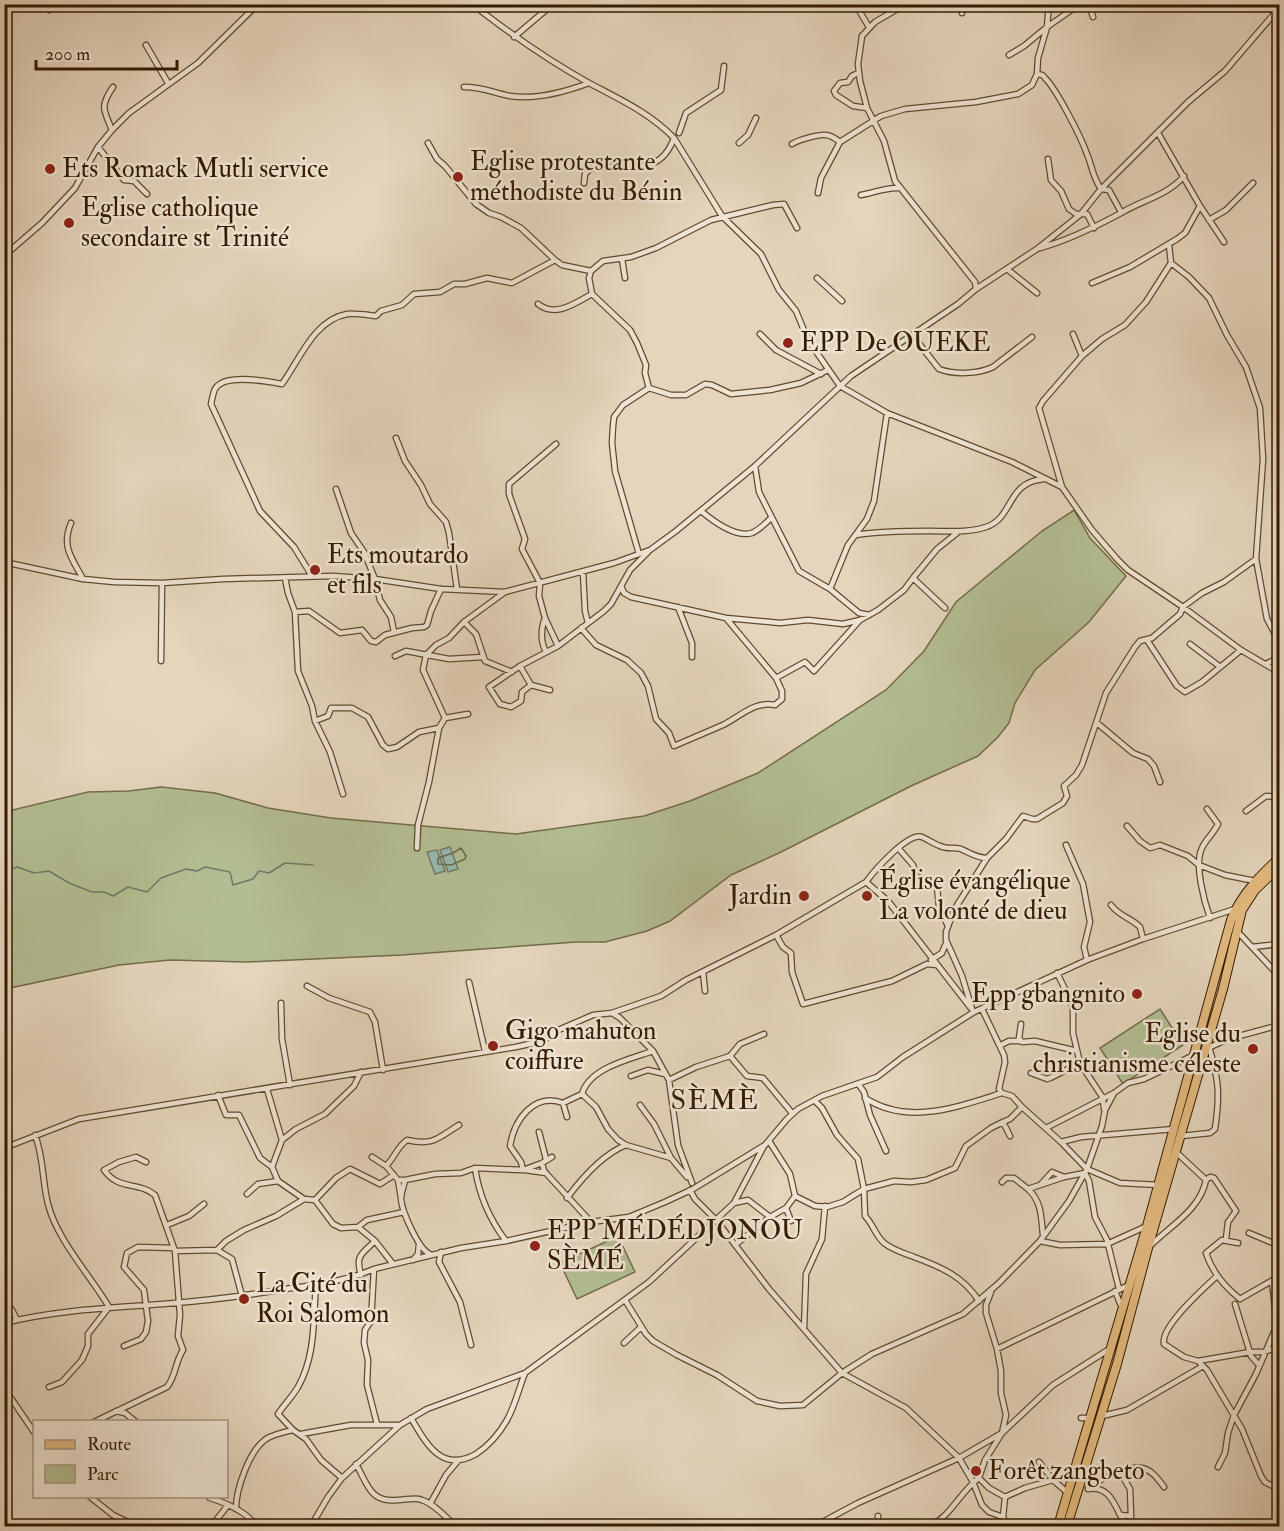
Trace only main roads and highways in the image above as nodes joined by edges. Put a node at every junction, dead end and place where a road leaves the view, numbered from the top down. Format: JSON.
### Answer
{"nodes":[{"id":1,"x":1280,"y":857,"type":"edge"},
{"id":2,"x":1280,"y":866,"type":"edge"},
{"id":3,"x":1058,"y":1527,"type":"edge"},
{"id":4,"x":1067,"y":1527,"type":"edge"}],
"edges":[{"from":1,"to":3,"type":"main road"},
{"from":2,"to":4,"type":"main road"}]}
